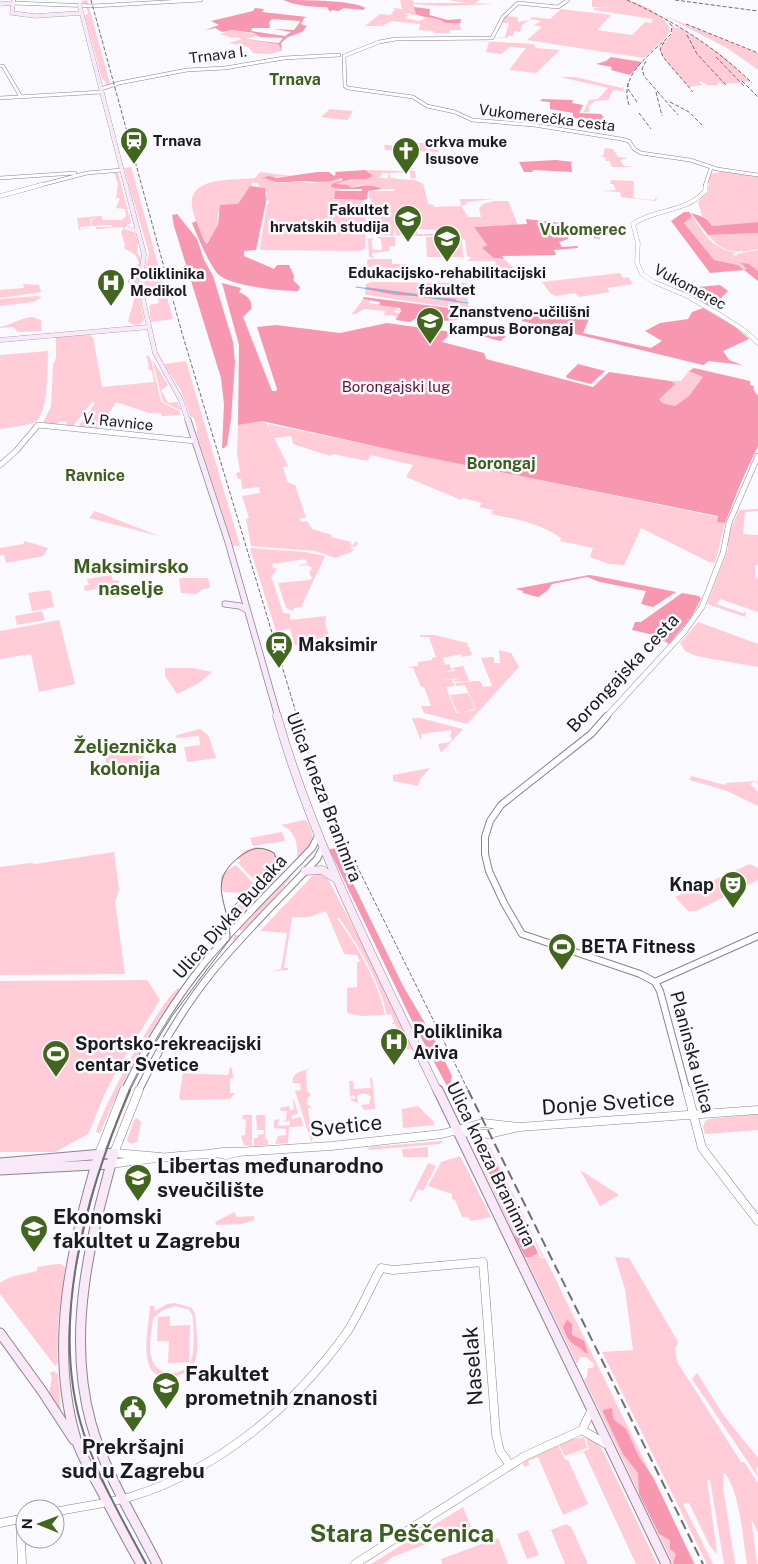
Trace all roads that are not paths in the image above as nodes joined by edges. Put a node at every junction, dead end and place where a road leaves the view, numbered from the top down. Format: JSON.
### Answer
{"nodes":[{"id":1,"x":78,"y":0,"type":"edge"},
{"id":2,"x":201,"y":0,"type":"edge"},
{"id":3,"x":568,"y":0,"type":"edge"},
{"id":4,"x":191,"y":1,"type":"edge"},
{"id":5,"x":13,"y":3,"type":"edge"},
{"id":6,"x":520,"y":3,"type":"edge"},
{"id":7,"x":1,"y":4,"type":"edge"},
{"id":8,"x":82,"y":14,"type":"junction"},
{"id":9,"x":345,"y":56,"type":"junction"},
{"id":10,"x":1,"y":66,"type":"edge"},
{"id":11,"x":102,"y":91,"type":"junction"},
{"id":12,"x":21,"y":97,"type":"junction"},
{"id":13,"x":0,"y":98,"type":"edge"},
{"id":14,"x":711,"y":168,"type":"junction"},
{"id":15,"x":122,"y":170,"type":"junction"},
{"id":16,"x":758,"y":174,"type":"edge"},
{"id":17,"x":69,"y":176,"type":"junction"},
{"id":18,"x":0,"y":178,"type":"edge"},
{"id":19,"x":0,"y":196,"type":"edge"},
{"id":20,"x":136,"y":222,"type":"junction"},
{"id":21,"x":138,"y":232,"type":"junction"},
{"id":22,"x":131,"y":281,"type":"dead end"},
{"id":23,"x":141,"y":290,"type":"junction"},
{"id":24,"x":149,"y":325,"type":"junction"},
{"id":25,"x":0,"y":340,"type":"edge"},
{"id":26,"x":758,"y":343,"type":"edge"},
{"id":27,"x":195,"y":442,"type":"junction"},
{"id":28,"x":758,"y":456,"type":"edge"},
{"id":29,"x":0,"y":465,"type":"edge"},
{"id":30,"x":225,"y":604,"type":"dead end"},
{"id":31,"x":247,"y":610,"type":"junction"},
{"id":32,"x":318,"y":836,"type":"junction"},
{"id":33,"x":323,"y":847,"type":"junction"},
{"id":34,"x":294,"y":868,"type":"junction"},
{"id":35,"x":305,"y":871,"type":"junction"},
{"id":36,"x":337,"y":880,"type":"junction"},
{"id":37,"x":284,"y":894,"type":"junction"},
{"id":38,"x":524,"y":935,"type":"joint"},
{"id":39,"x":758,"y":936,"type":"edge"},
{"id":40,"x":655,"y":982,"type":"junction"},
{"id":41,"x":758,"y":1110,"type":"edge"},
{"id":42,"x":693,"y":1114,"type":"junction"},
{"id":43,"x":457,"y":1132,"type":"junction"},
{"id":44,"x":114,"y":1153,"type":"junction"},
{"id":45,"x":99,"y":1154,"type":"junction"},
{"id":46,"x":161,"y":1156,"type":"junction"},
{"id":47,"x":0,"y":1162,"type":"edge"},
{"id":48,"x":111,"y":1164,"type":"junction"},
{"id":49,"x":95,"y":1165,"type":"junction"},
{"id":50,"x":0,"y":1170,"type":"edge"},
{"id":51,"x":758,"y":1221,"type":"edge"},
{"id":52,"x":0,"y":1333,"type":"edge"},
{"id":53,"x":592,"y":1409,"type":"junction"},
{"id":54,"x":582,"y":1430,"type":"junction"},
{"id":55,"x":611,"y":1448,"type":"junction"},
{"id":56,"x":80,"y":1449,"type":"junction"},
{"id":57,"x":510,"y":1465,"type":"junction"},
{"id":58,"x":124,"y":1498,"type":"junction"},
{"id":59,"x":107,"y":1502,"type":"junction"},
{"id":60,"x":65,"y":1510,"type":"edge"},
{"id":61,"x":15,"y":1520,"type":"edge"},
{"id":62,"x":0,"y":1523,"type":"edge"},
{"id":63,"x":22,"y":1549,"type":"edge"},
{"id":64,"x":22,"y":1564,"type":"edge"},
{"id":65,"x":141,"y":1564,"type":"edge"},
{"id":66,"x":157,"y":1564,"type":"edge"},
{"id":67,"x":355,"y":1564,"type":"edge"},
{"id":68,"x":666,"y":1564,"type":"edge"}],
"edges":[{"from":1,"to":8,"type":"main road","name":"Ulica kneza Branimira"},
{"from":2,"to":4,"type":"street"},
{"from":3,"to":6,"type":"street"},
{"from":4,"to":5,"type":"street"},
{"from":5,"to":7,"type":"main road"},
{"from":5,"to":8,"type":"main road"},
{"from":6,"to":9,"type":"street"},
{"from":8,"to":11,"type":"main road","name":"Ulica kneza Branimira"},
{"from":9,"to":11,"type":"street","name":"Trnava I."},
{"from":9,"to":14,"type":"street","name":"Vukomerečka cesta"},
{"from":10,"to":12,"type":"street"},
{"from":11,"to":12,"type":"street","name":"Trnava I."},
{"from":11,"to":15,"type":"main road","name":"Ulica kneza Branimira"},
{"from":12,"to":13,"type":"street","name":"Trnava I."},
{"from":14,"to":16,"type":"street","name":"Vukomerečka cesta"},
{"from":14,"to":26,"type":"street","name":"Vukomerec"},
{"from":15,"to":17,"type":"street"},
{"from":15,"to":20,"type":"main road","name":"Ulica kneza Branimira"},
{"from":17,"to":18,"type":"street"},
{"from":17,"to":19,"type":"street"},
{"from":20,"to":21,"type":"main road","name":"Ulica kneza Branimira"},
{"from":20,"to":21,"type":"main road"},
{"from":21,"to":23,"type":"main road","name":"Ulica kneza Branimira"},
{"from":22,"to":23,"type":"main road"},
{"from":23,"to":24,"type":"main road","name":"Ulica kneza Branimira"},
{"from":24,"to":25,"type":"main road"},
{"from":24,"to":27,"type":"main road","name":"Ulica kneza Branimira"},
{"from":27,"to":29,"type":"street","name":"V. Ravnice"},
{"from":27,"to":31,"type":"main road","name":"Ulica kneza Branimira"},
{"from":28,"to":38,"type":"street","name":"Borongajska cesta"},
{"from":30,"to":31,"type":"main road"},
{"from":31,"to":32,"type":"main road","name":"Ulica kneza Branimira"},
{"from":32,"to":33,"type":"main road","name":"Ulica kneza Branimira"},
{"from":32,"to":34,"type":"street","name":"Ulica Divka Budaka"},
{"from":33,"to":35,"type":"street","name":"Ulica Divka Budaka"},
{"from":33,"to":36,"type":"main road","name":"Ulica kneza Branimira"},
{"from":34,"to":37,"type":"street"},
{"from":34,"to":45,"type":"street","name":"Ulica Divka Budaka"},
{"from":35,"to":36,"type":"main road"},
{"from":35,"to":37,"type":"street","name":"Ulica Divka Budaka"},
{"from":36,"to":43,"type":"main road","name":"Ulica kneza Branimira"},
{"from":37,"to":44,"type":"street","name":"Ulica Divka Budaka"},
{"from":38,"to":40,"type":"street","name":"Planinska ulica"},
{"from":39,"to":40,"type":"street"},
{"from":40,"to":42,"type":"street","name":"Planinska ulica"},
{"from":41,"to":42,"type":"street","name":"Donje Svetice"},
{"from":42,"to":43,"type":"street","name":"Donje Svetice"},
{"from":42,"to":51,"type":"street","name":"Planinska ulica"},
{"from":43,"to":46,"type":"street","name":"Svetice"},
{"from":43,"to":53,"type":"main road","name":"Ulica kneza Branimira"},
{"from":44,"to":45,"type":"main road","name":"Svetice"},
{"from":44,"to":46,"type":"street","name":"Svetice"},
{"from":44,"to":48,"type":"main road"},
{"from":45,"to":47,"type":"main road","name":"Svetice"},
{"from":45,"to":49,"type":"main road"},
{"from":46,"to":48,"type":"street","name":"Svetice"},
{"from":48,"to":49,"type":"main road","name":"Svetice"},
{"from":48,"to":58,"type":"main road"},
{"from":49,"to":50,"type":"main road","name":"Svetice"},
{"from":49,"to":56,"type":"main road"},
{"from":52,"to":56,"type":"main road"},
{"from":53,"to":54,"type":"street"},
{"from":53,"to":55,"type":"main road","name":"Ulica kneza Branimira"},
{"from":54,"to":55,"type":"street"},
{"from":54,"to":57,"type":"street"},
{"from":55,"to":68,"type":"main road","name":"Ulica kneza Branimira"},
{"from":56,"to":59,"type":"main road"},
{"from":57,"to":58,"type":"street","name":"Naselak"},
{"from":57,"to":67,"type":"street"},
{"from":58,"to":59,"type":"street"},
{"from":58,"to":66,"type":"main road"},
{"from":59,"to":60,"type":"street"},
{"from":59,"to":65,"type":"main road"},
{"from":61,"to":62,"type":"street"},
{"from":63,"to":64,"type":"street"}]}
